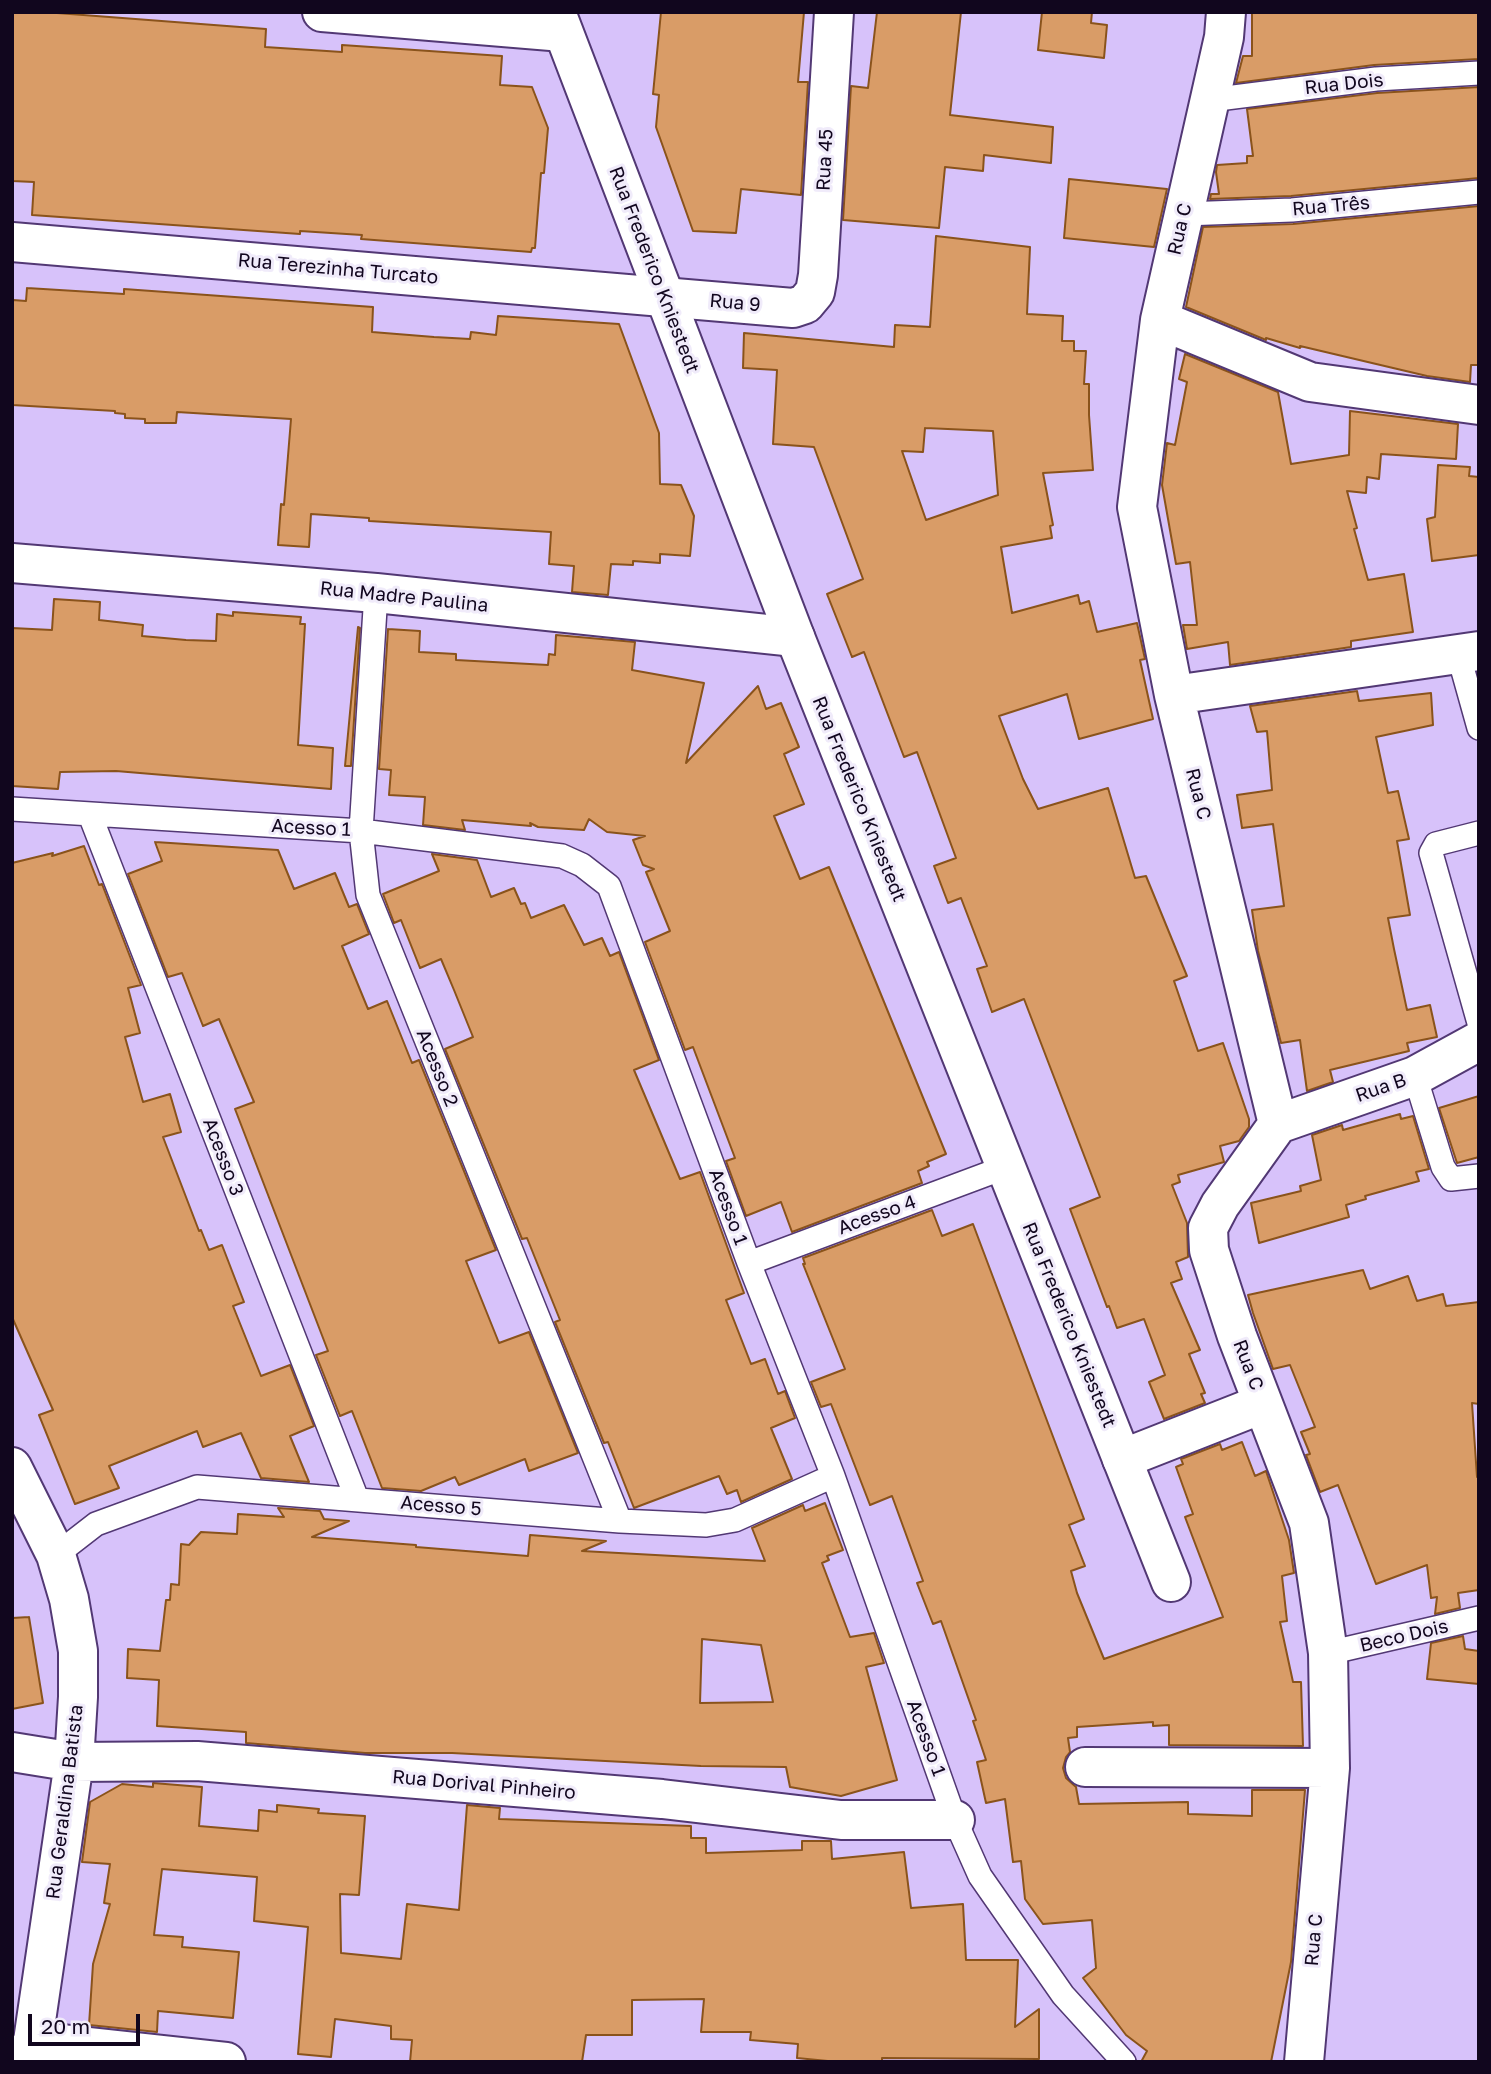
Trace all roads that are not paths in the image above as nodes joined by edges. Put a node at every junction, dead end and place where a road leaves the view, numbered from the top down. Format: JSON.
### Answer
{"nodes":[{"id":1,"x":322,"y":12,"type":"edge"},
{"id":2,"x":834,"y":12,"type":"edge"},
{"id":3,"x":1226,"y":12,"type":"edge"},
{"id":4,"x":559,"y":22,"type":"edge"},
{"id":5,"x":1479,"y":73,"type":"edge"},
{"id":6,"x":1210,"y":100,"type":"junction"},
{"id":7,"x":1479,"y":192,"type":"edge"},
{"id":8,"x":1184,"y":214,"type":"junction"},
{"id":9,"x":12,"y":242,"type":"edge"},
{"id":10,"x":665,"y":297,"type":"junction"},
{"id":11,"x":805,"y":304,"type":"joint"},
{"id":12,"x":1160,"y":320,"type":"junction"},
{"id":13,"x":1479,"y":405,"type":"edge"},
{"id":14,"x":12,"y":563,"type":"edge"},
{"id":15,"x":376,"y":593,"type":"junction"},
{"id":16,"x":795,"y":637,"type":"junction"},
{"id":17,"x":1468,"y":652,"type":"edge"},
{"id":18,"x":1174,"y":695,"type":"junction"},
{"id":19,"x":1479,"y":728,"type":"edge"},
{"id":20,"x":12,"y":809,"type":"edge"},
{"id":21,"x":90,"y":815,"type":"junction"},
{"id":22,"x":360,"y":831,"type":"junction"},
{"id":23,"x":1479,"y":833,"type":"edge"},
{"id":24,"x":1479,"y":1023,"type":"edge"},
{"id":25,"x":1479,"y":1041,"type":"edge"},
{"id":26,"x":1415,"y":1076,"type":"junction"},
{"id":27,"x":1278,"y":1124,"type":"junction"},
{"id":28,"x":1006,"y":1167,"type":"junction"},
{"id":29,"x":1479,"y":1177,"type":"edge"},
{"id":30,"x":749,"y":1263,"type":"junction"},
{"id":31,"x":1262,"y":1404,"type":"junction"},
{"id":32,"x":1122,"y":1460,"type":"junction"},
{"id":33,"x":12,"y":1467,"type":"edge"},
{"id":34,"x":833,"y":1476,"type":"junction"},
{"id":35,"x":357,"y":1499,"type":"junction"},
{"id":36,"x":620,"y":1521,"type":"junction"},
{"id":37,"x":56,"y":1555,"type":"junction"},
{"id":38,"x":1171,"y":1582,"type":"dead end"},
{"id":39,"x":1479,"y":1619,"type":"edge"},
{"id":40,"x":1328,"y":1653,"type":"junction"},
{"id":41,"x":12,"y":1752,"type":"edge"},
{"id":42,"x":74,"y":1762,"type":"junction"},
{"id":43,"x":1085,"y":1767,"type":"dead end"},
{"id":44,"x":1330,"y":1768,"type":"junction"},
{"id":45,"x":955,"y":1820,"type":"junction"},
{"id":46,"x":28,"y":2051,"type":"edge"},
{"id":47,"x":226,"y":2062,"type":"edge"},
{"id":48,"x":1124,"y":2062,"type":"edge"},
{"id":49,"x":1304,"y":2062,"type":"edge"}],
"edges":[{"from":1,"to":4,"type":"street"},
{"from":2,"to":11,"type":"street","name":"Rua 45"},
{"from":3,"to":6,"type":"street","name":"Rua C"},
{"from":4,"to":10,"type":"street","name":"Rua Frederico Kniestedt"},
{"from":5,"to":6,"type":"lane","name":"Rua Dois"},
{"from":6,"to":8,"type":"street","name":"Rua C"},
{"from":7,"to":8,"type":"lane","name":"Rua Três"},
{"from":8,"to":12,"type":"street","name":"Rua C"},
{"from":9,"to":10,"type":"street","name":"Rua Terezinha Turcato"},
{"from":10,"to":11,"type":"street","name":"Rua 9"},
{"from":10,"to":16,"type":"street","name":"Rua Frederico Kniestedt"},
{"from":12,"to":13,"type":"street"},
{"from":12,"to":18,"type":"street","name":"Rua C"},
{"from":14,"to":15,"type":"street","name":"Rua Madre Paulina"},
{"from":15,"to":16,"type":"street","name":"Rua Madre Paulina"},
{"from":15,"to":22,"type":"lane","name":"Acesso 2"},
{"from":16,"to":28,"type":"street","name":"Rua Frederico Kniestedt"},
{"from":17,"to":18,"type":"street"},
{"from":17,"to":19,"type":"lane"},
{"from":18,"to":27,"type":"street","name":"Rua C"},
{"from":20,"to":21,"type":"lane","name":"Acesso 1"},
{"from":21,"to":22,"type":"lane","name":"Acesso 1"},
{"from":21,"to":35,"type":"lane","name":"Acesso 3"},
{"from":22,"to":30,"type":"lane","name":"Acesso 1"},
{"from":22,"to":36,"type":"lane","name":"Acesso 2"},
{"from":23,"to":24,"type":"lane"},
{"from":25,"to":26,"type":"street","name":"Rua B"},
{"from":26,"to":27,"type":"street","name":"Rua B"},
{"from":26,"to":29,"type":"lane"},
{"from":27,"to":31,"type":"street","name":"Rua C"},
{"from":28,"to":30,"type":"lane","name":"Acesso 4"},
{"from":28,"to":32,"type":"street","name":"Rua Frederico Kniestedt"},
{"from":30,"to":34,"type":"lane","name":"Acesso 1"},
{"from":31,"to":32,"type":"street"},
{"from":31,"to":40,"type":"street","name":"Rua C"},
{"from":32,"to":38,"type":"street","name":"Rua Frederico Kniestedt"},
{"from":33,"to":37,"type":"street","name":"Rua Geraldina Batista"},
{"from":34,"to":36,"type":"lane","name":"Acesso 5"},
{"from":34,"to":45,"type":"lane","name":"Acesso 1"},
{"from":35,"to":36,"type":"lane","name":"Acesso 5"},
{"from":35,"to":37,"type":"lane","name":"Acesso 5"},
{"from":37,"to":42,"type":"street","name":"Rua Geraldina Batista"},
{"from":39,"to":40,"type":"lane","name":"Beco Dois"},
{"from":40,"to":44,"type":"street","name":"Rua C"},
{"from":41,"to":42,"type":"street","name":"Rua Dorival Pinheiro"},
{"from":42,"to":45,"type":"street","name":"Rua Dorival Pinheiro"},
{"from":42,"to":46,"type":"street","name":"Rua Geraldina Batista"},
{"from":43,"to":44,"type":"street"},
{"from":44,"to":49,"type":"street","name":"Rua C"},
{"from":45,"to":48,"type":"lane","name":"Acesso 1"},
{"from":46,"to":47,"type":"street"}]}
